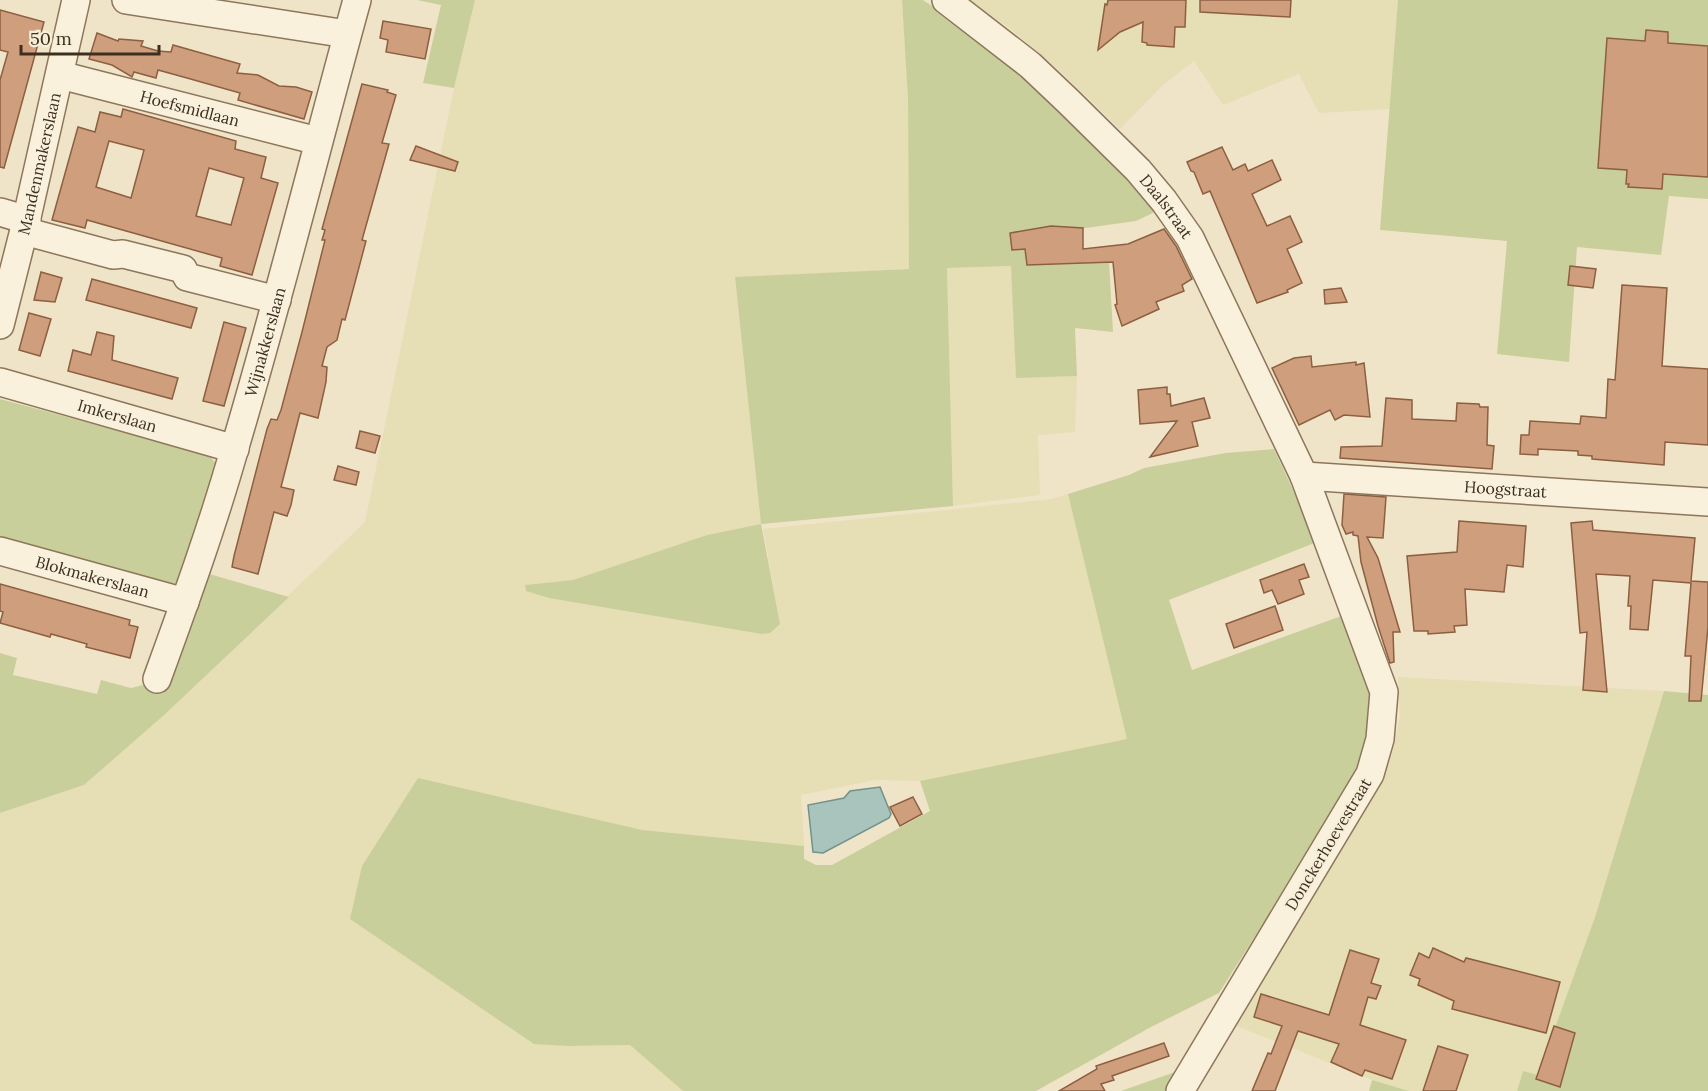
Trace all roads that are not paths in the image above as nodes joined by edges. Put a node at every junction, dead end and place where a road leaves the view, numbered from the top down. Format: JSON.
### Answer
{"nodes":[{"id":1,"x":76,"y":0,"type":"edge"},
{"id":2,"x":126,"y":0,"type":"edge"},
{"id":3,"x":357,"y":0,"type":"edge"},
{"id":4,"x":946,"y":0,"type":"edge"},
{"id":5,"x":347,"y":34,"type":"junction"},
{"id":6,"x":60,"y":75,"type":"junction"},
{"id":7,"x":318,"y":141,"type":"junction"},
{"id":8,"x":0,"y":212,"type":"edge"},
{"id":9,"x":25,"y":225,"type":"junction"},
{"id":10,"x":277,"y":300,"type":"junction"},
{"id":11,"x":0,"y":325,"type":"edge"},
{"id":12,"x":0,"y":382,"type":"edge"},
{"id":13,"x":235,"y":449,"type":"junction"},
{"id":14,"x":1304,"y":476,"type":"junction"},
{"id":15,"x":1708,"y":502,"type":"edge"},
{"id":16,"x":0,"y":551,"type":"edge"},
{"id":17,"x":185,"y":602,"type":"junction"},
{"id":18,"x":157,"y":679,"type":"dead end"},
{"id":19,"x":1180,"y":1091,"type":"edge"}],
"edges":[{"from":1,"to":6,"type":"street","name":"Mandenmakerslaan"},
{"from":2,"to":5,"type":"street"},
{"from":3,"to":5,"type":"street","name":"Wijnakkerslaan"},
{"from":4,"to":14,"type":"street","name":"Daalstraat"},
{"from":5,"to":7,"type":"street","name":"Wijnakkerslaan"},
{"from":6,"to":7,"type":"street","name":"Hoefsmidlaan"},
{"from":6,"to":9,"type":"street","name":"Mandenmakerslaan"},
{"from":7,"to":10,"type":"street","name":"Wijnakkerslaan"},
{"from":8,"to":9,"type":"street"},
{"from":9,"to":10,"type":"street"},
{"from":9,"to":11,"type":"street","name":"Mandenmakerslaan"},
{"from":10,"to":13,"type":"street","name":"Wijnakkerslaan"},
{"from":12,"to":13,"type":"street","name":"Imkerslaan"},
{"from":13,"to":17,"type":"street","name":"Wijnakkerslaan"},
{"from":14,"to":15,"type":"street","name":"Hoogstraat"},
{"from":14,"to":19,"type":"street","name":"Donckerhoevestraat"},
{"from":16,"to":17,"type":"street","name":"Blokmakerslaan"},
{"from":17,"to":18,"type":"street","name":"Wijnakkerslaan"}]}
